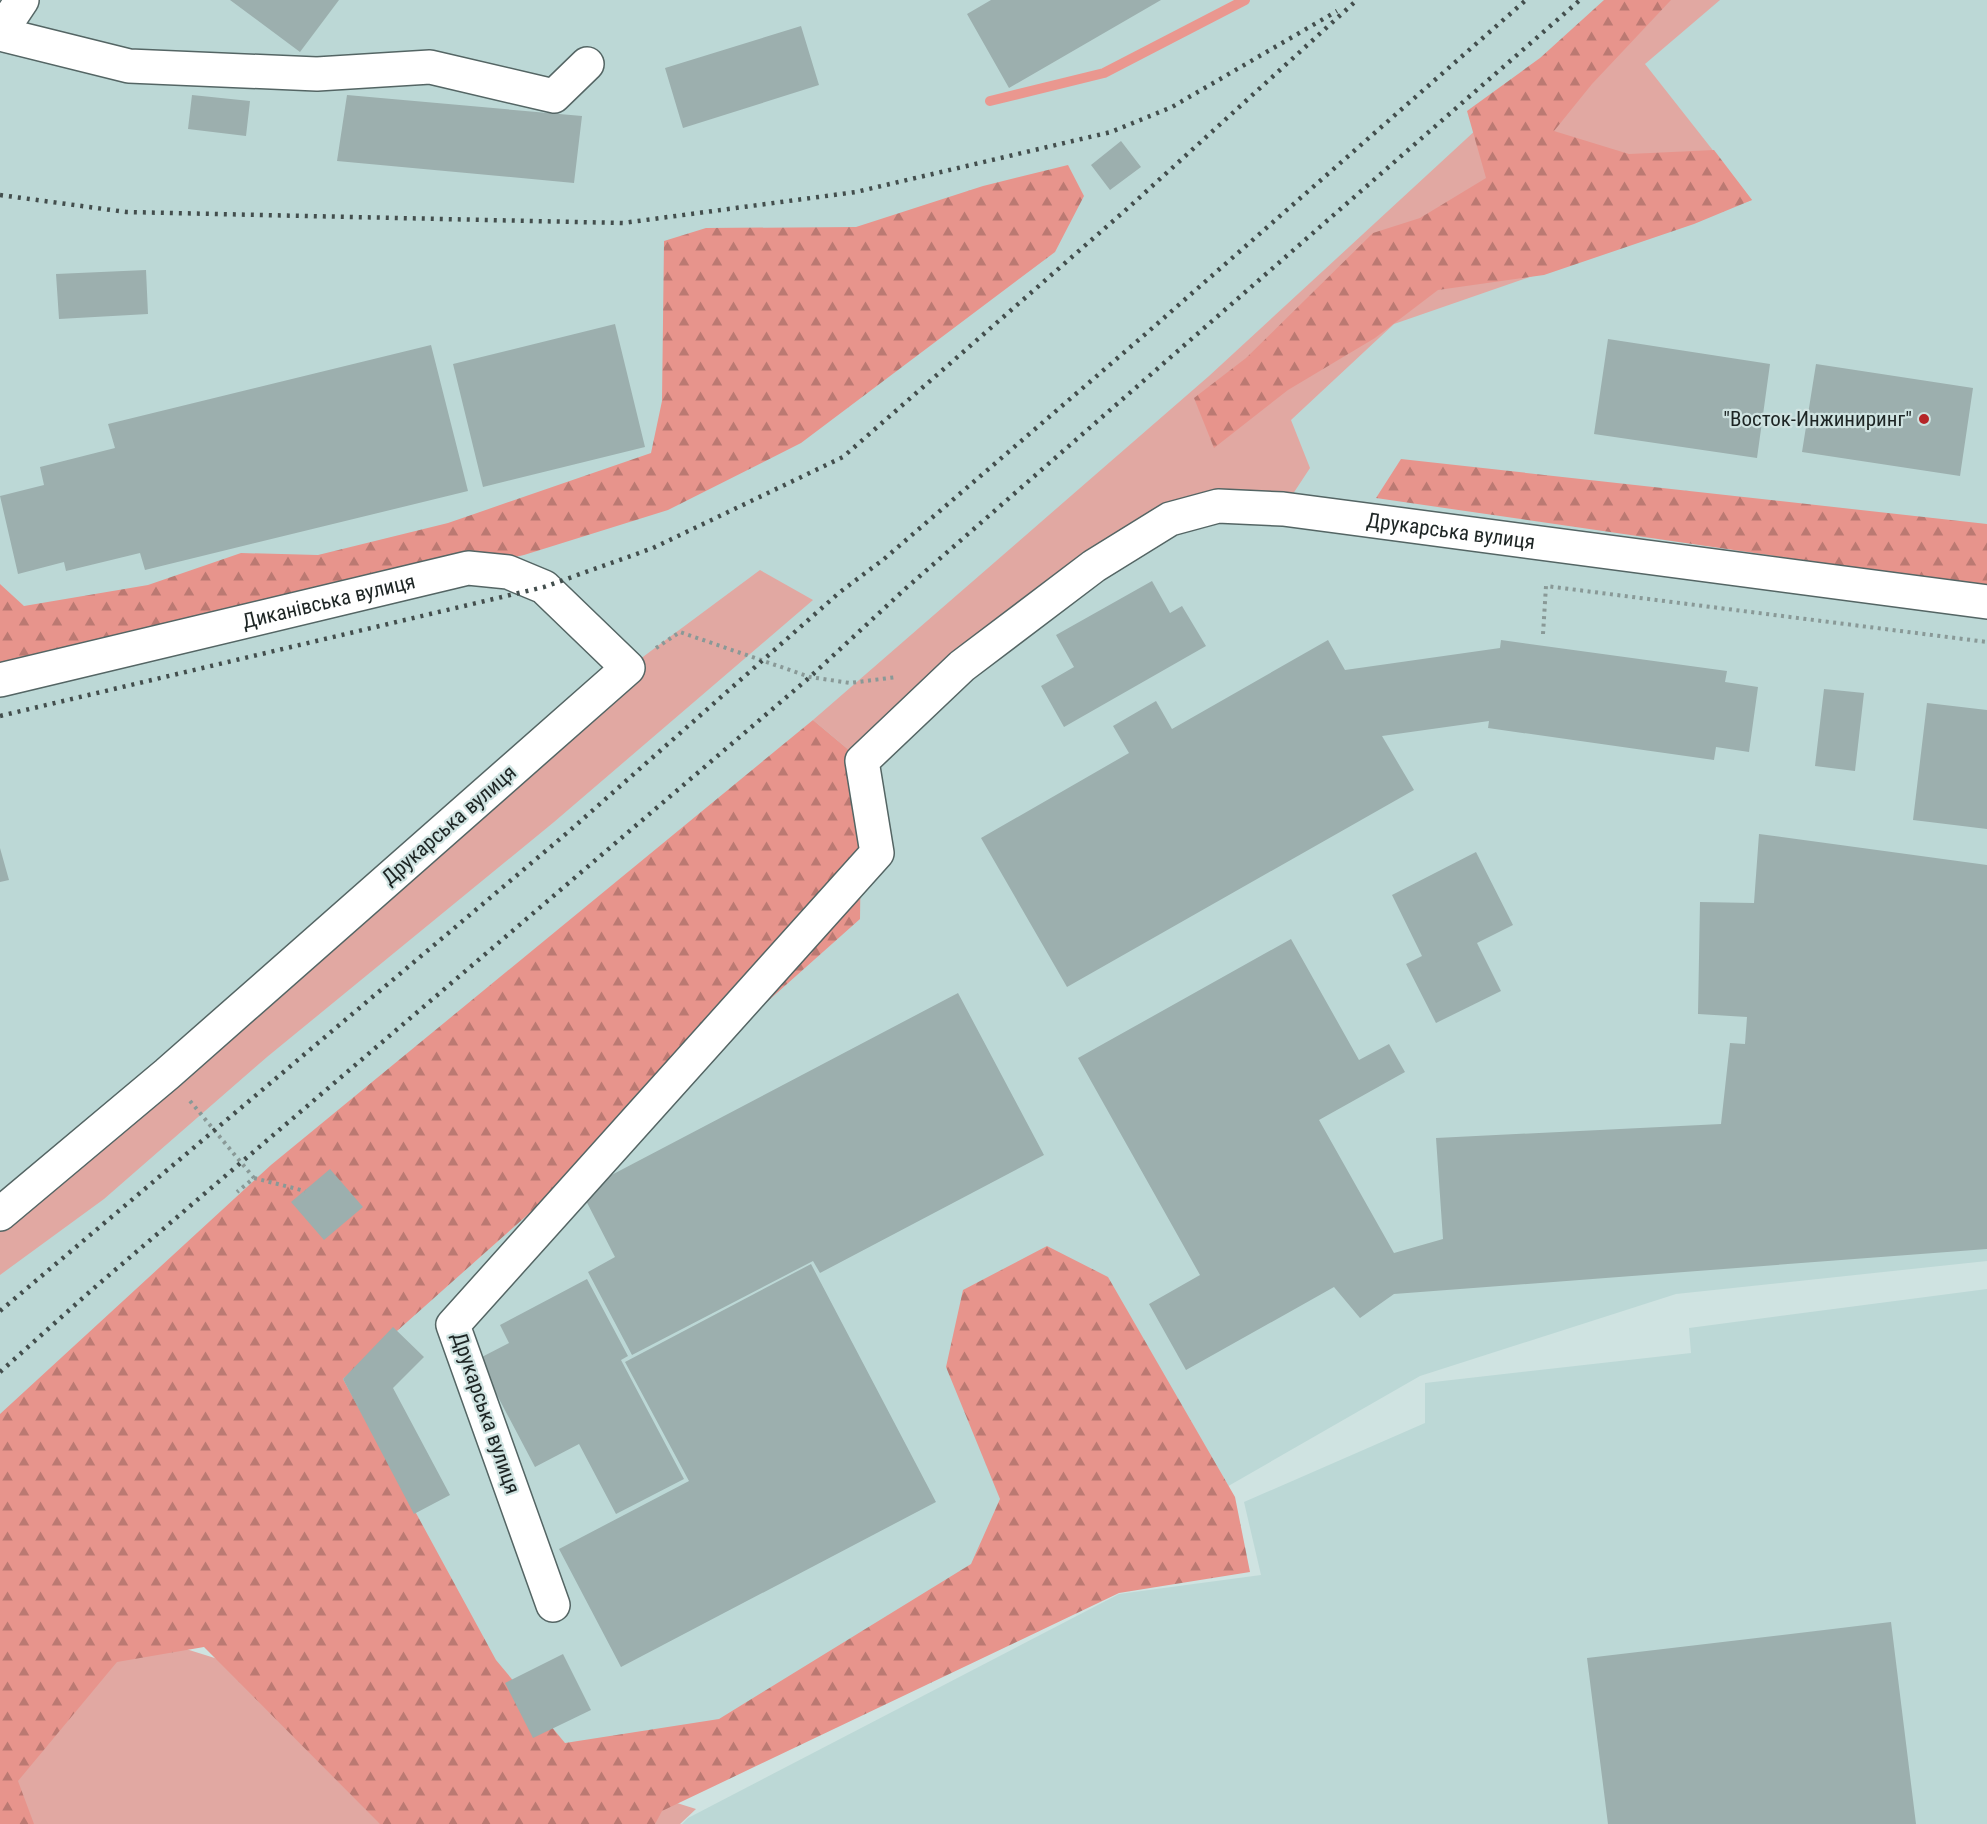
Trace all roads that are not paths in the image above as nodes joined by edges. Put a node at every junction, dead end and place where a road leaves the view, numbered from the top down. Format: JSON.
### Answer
{"nodes":[{"id":1,"x":13,"y":16,"type":"edge"},
{"id":2,"x":586,"y":64,"type":"dead end"},
{"id":3,"x":1987,"y":602,"type":"edge"},
{"id":4,"x":628,"y":668,"type":"joint"},
{"id":5,"x":0,"y":680,"type":"edge"},
{"id":6,"x":0,"y":1214,"type":"edge"},
{"id":7,"x":553,"y":1605,"type":"dead end"}],
"edges":[{"from":1,"to":2,"type":"street"},
{"from":3,"to":7,"type":"street","name":"Друкарська вулиця"},
{"from":4,"to":5,"type":"street","name":"Диканівська вулиця"},
{"from":4,"to":6,"type":"street","name":"Друкарська вулиця"}]}
